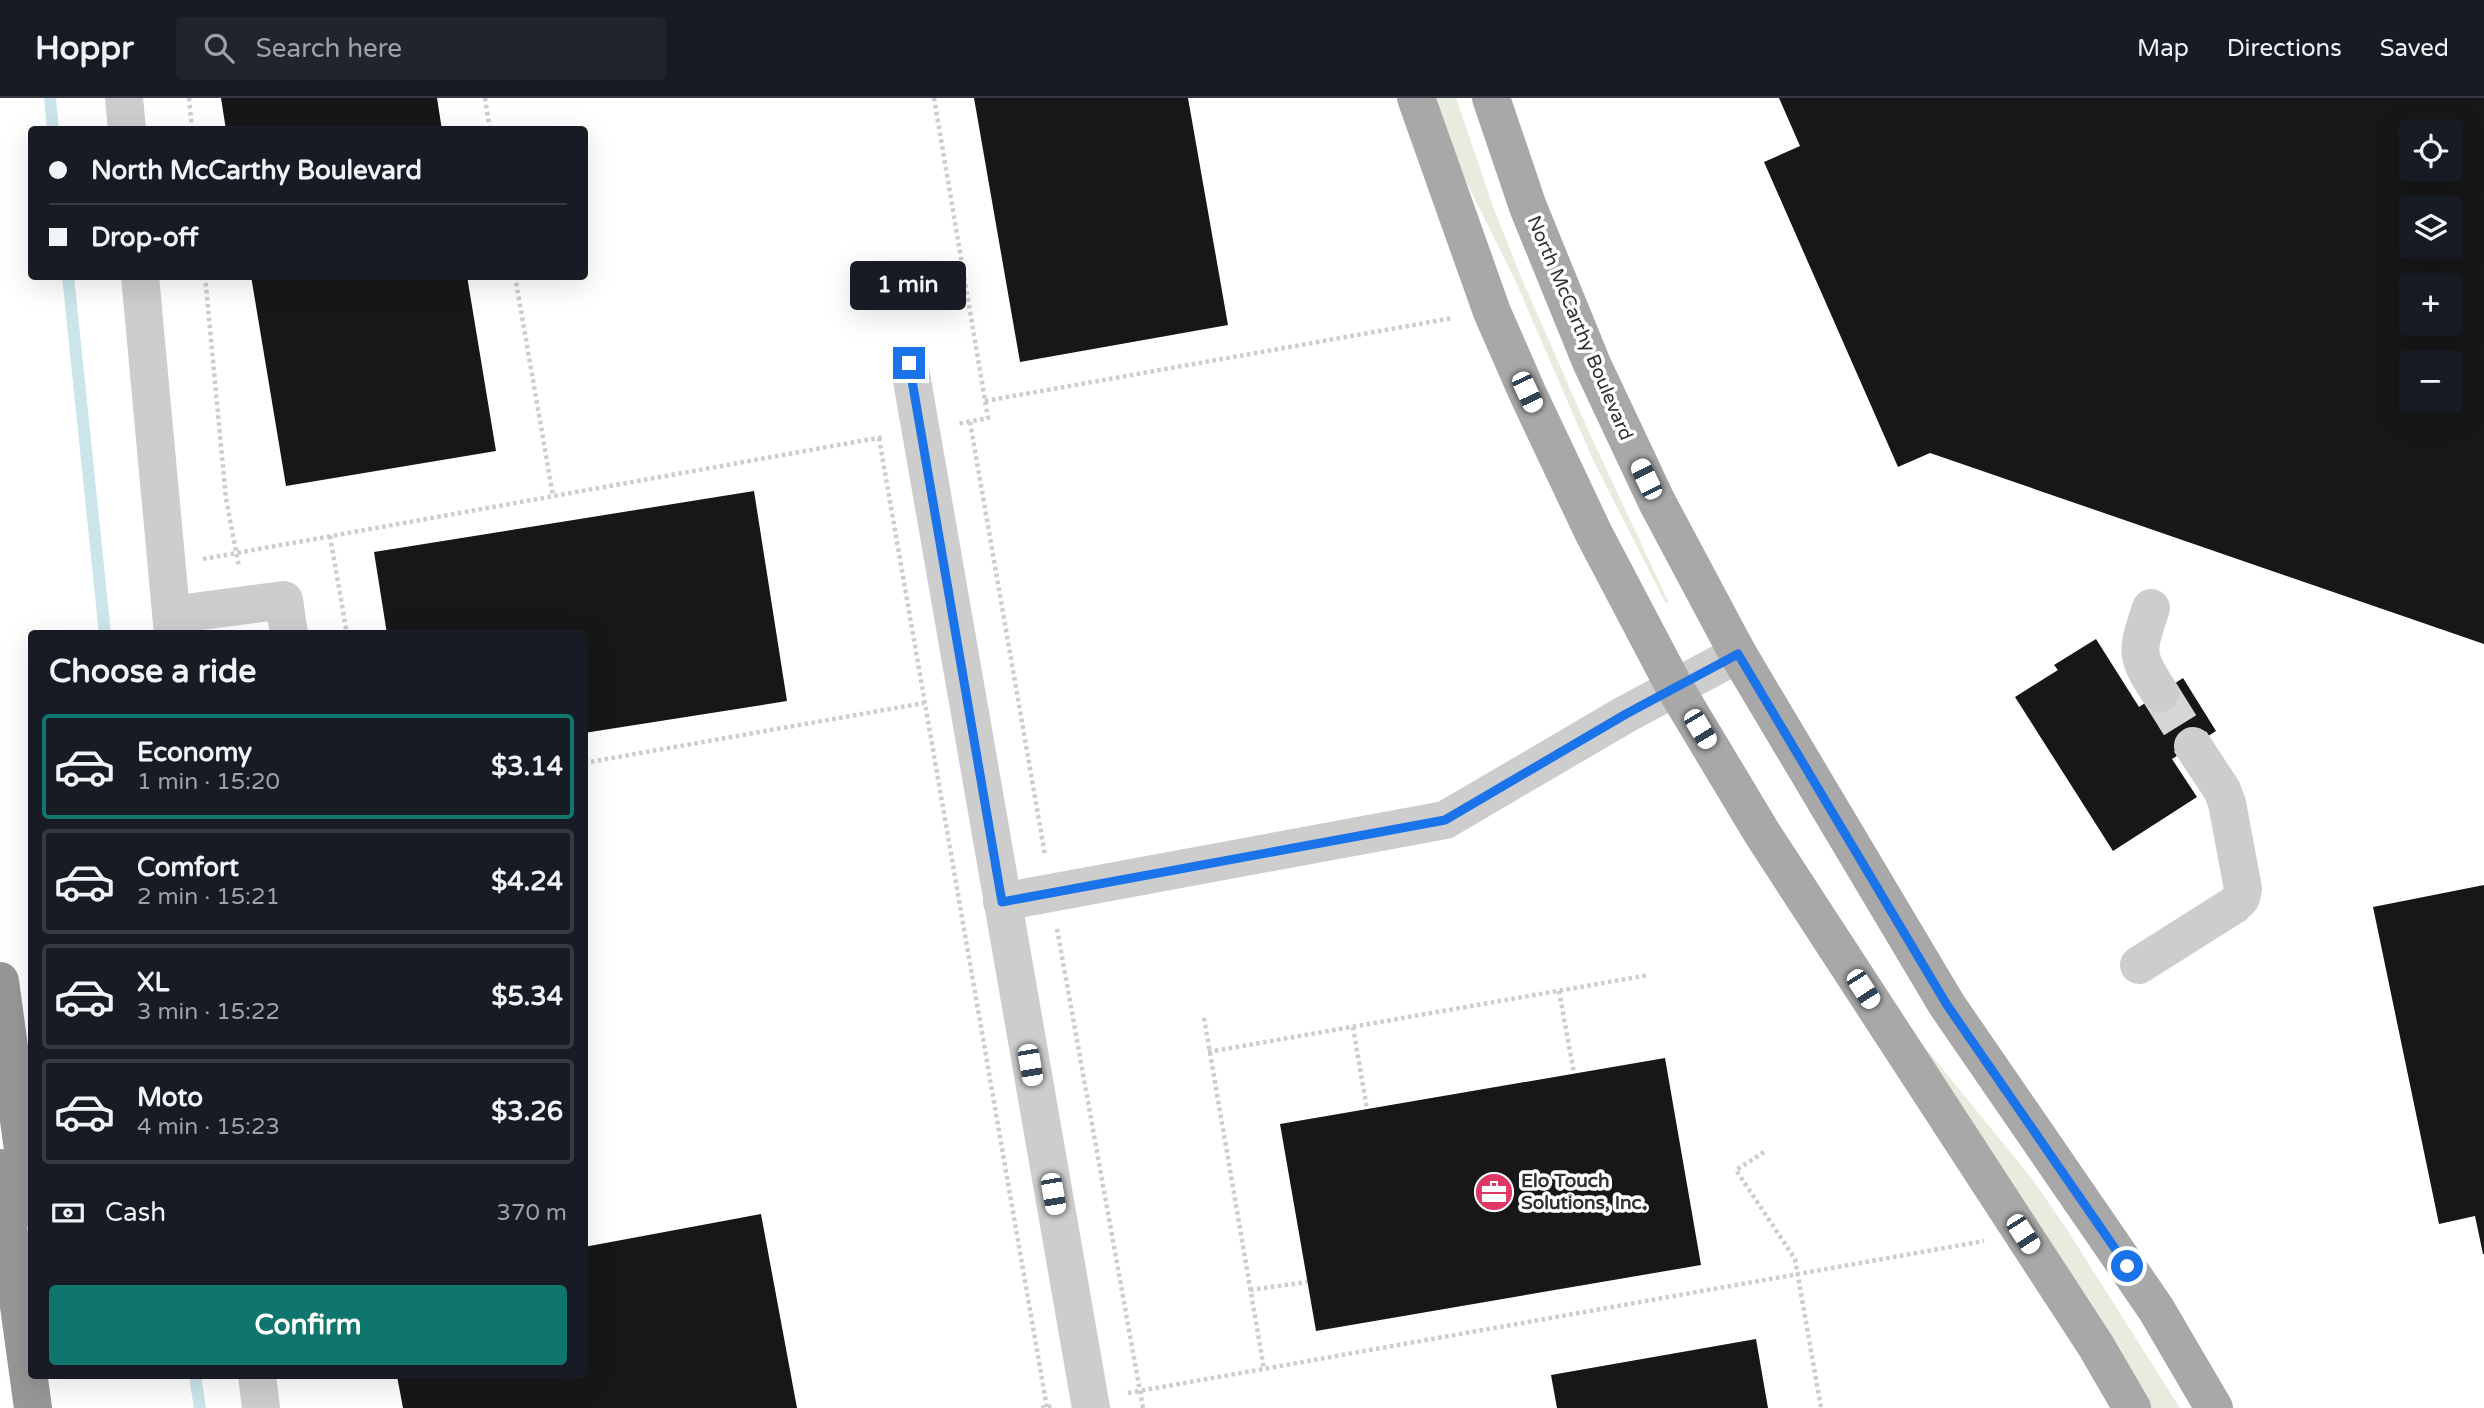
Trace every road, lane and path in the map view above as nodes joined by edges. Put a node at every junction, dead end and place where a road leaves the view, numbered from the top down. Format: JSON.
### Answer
{"nodes":[{"id":1,"x":124,"y":98,"type":"edge"},
{"id":2,"x":189,"y":98,"type":"edge"},
{"id":3,"x":485,"y":98,"type":"edge"},
{"id":4,"x":934,"y":98,"type":"edge"},
{"id":5,"x":1416,"y":98,"type":"edge"},
{"id":6,"x":1491,"y":98,"type":"edge"},
{"id":7,"x":127,"y":126,"type":"edge"},
{"id":8,"x":192,"y":126,"type":"edge"},
{"id":9,"x":489,"y":126,"type":"edge"},
{"id":10,"x":140,"y":280,"type":"edge"},
{"id":11,"x":205,"y":280,"type":"edge"},
{"id":12,"x":516,"y":280,"type":"edge"},
{"id":13,"x":1492,"y":312,"type":"junction"},
{"id":14,"x":909,"y":363,"type":"dead end"},
{"id":15,"x":985,"y":401,"type":"junction"},
{"id":16,"x":920,"y":430,"type":"junction"},
{"id":17,"x":879,"y":438,"type":"junction"},
{"id":18,"x":553,"y":496,"type":"junction"},
{"id":19,"x":330,"y":536,"type":"junction"},
{"id":20,"x":236,"y":553,"type":"junction"},
{"id":21,"x":197,"y":560,"type":"dead end"},
{"id":22,"x":241,"y":579,"type":"dead end"},
{"id":23,"x":2151,"y":608,"type":"dead end"},
{"id":24,"x":172,"y":624,"type":"edge"},
{"id":25,"x":288,"y":630,"type":"edge"},
{"id":26,"x":346,"y":630,"type":"edge"},
{"id":27,"x":1738,"y":654,"type":"junction"},
{"id":28,"x":1675,"y":688,"type":"junction"},
{"id":29,"x":2160,"y":693,"type":"tunnel mouth"},
{"id":30,"x":924,"y":703,"type":"junction"},
{"id":31,"x":2193,"y":746,"type":"tunnel mouth"},
{"id":32,"x":588,"y":762,"type":"edge"},
{"id":33,"x":1002,"y":902,"type":"junction"},
{"id":34,"x":2139,"y":965,"type":"dead end"},
{"id":35,"x":1649,"y":975,"type":"dead end"},
{"id":36,"x":0,"y":981,"type":"edge"},
{"id":37,"x":1559,"y":991,"type":"junction"},
{"id":38,"x":1204,"y":1018,"type":"dead end"},
{"id":39,"x":1353,"y":1027,"type":"junction"},
{"id":40,"x":1208,"y":1052,"type":"junction"},
{"id":41,"x":1574,"y":1073,"type":"dead end"},
{"id":42,"x":1367,"y":1109,"type":"dead end"},
{"id":43,"x":1764,"y":1152,"type":"dead end"},
{"id":44,"x":0,"y":1168,"type":"edge"},
{"id":45,"x":28,"y":1184,"type":"edge"},
{"id":46,"x":2023,"y":1234,"type":"junction"},
{"id":47,"x":1797,"y":1274,"type":"junction"},
{"id":48,"x":1307,"y":1282,"type":"dead end"},
{"id":49,"x":1250,"y":1290,"type":"junction"},
{"id":50,"x":1264,"y":1369,"type":"junction"},
{"id":51,"x":28,"y":1372,"type":"edge"},
{"id":52,"x":29,"y":1379,"type":"edge"},
{"id":53,"x":54,"y":1379,"type":"edge"},
{"id":54,"x":257,"y":1379,"type":"edge"},
{"id":55,"x":1090,"y":1404,"type":"edge"},
{"id":56,"x":33,"y":1408,"type":"edge"},
{"id":57,"x":58,"y":1408,"type":"edge"},
{"id":58,"x":261,"y":1408,"type":"edge"},
{"id":59,"x":1045,"y":1408,"type":"edge"},
{"id":60,"x":1821,"y":1408,"type":"edge"},
{"id":61,"x":2132,"y":1408,"type":"edge"},
{"id":62,"x":2214,"y":1408,"type":"edge"}],
"edges":[{"from":1,"to":7,"type":"lane"},
{"from":2,"to":8,"type":"path"},
{"from":3,"to":9,"type":"path"},
{"from":4,"to":15,"type":"path"},
{"from":5,"to":13,"type":"main road"},
{"from":6,"to":27,"type":"main road","name":"North McCarthy Boulevard"},
{"from":10,"to":24,"type":"lane"},
{"from":11,"to":20,"type":"path"},
{"from":12,"to":18,"type":"path"},
{"from":13,"to":15,"type":"path"},
{"from":13,"to":28,"type":"main road"},
{"from":14,"to":16,"type":"lane"},
{"from":15,"to":16,"type":"path"},
{"from":16,"to":17,"type":"path"},
{"from":16,"to":33,"type":"lane"},
{"from":17,"to":18,"type":"path"},
{"from":17,"to":30,"type":"path"},
{"from":18,"to":19,"type":"path"},
{"from":19,"to":20,"type":"path"},
{"from":19,"to":26,"type":"path"},
{"from":20,"to":21,"type":"path"},
{"from":20,"to":22,"type":"path"},
{"from":23,"to":29,"type":"lane"},
{"from":24,"to":25,"type":"lane"},
{"from":27,"to":28,"type":"lane"},
{"from":27,"to":62,"type":"main road","name":"North McCarthy Boulevard"},
{"from":28,"to":33,"type":"lane"},
{"from":28,"to":46,"type":"main road"},
{"from":30,"to":32,"type":"path"},
{"from":30,"to":59,"type":"path"},
{"from":31,"to":34,"type":"lane"},
{"from":33,"to":55,"type":"lane"},
{"from":35,"to":37,"type":"path"},
{"from":36,"to":45,"type":"highway"},
{"from":37,"to":39,"type":"path"},
{"from":37,"to":41,"type":"path"},
{"from":38,"to":40,"type":"path"},
{"from":39,"to":40,"type":"path"},
{"from":39,"to":42,"type":"path"},
{"from":40,"to":49,"type":"path"},
{"from":43,"to":47,"type":"path"},
{"from":44,"to":51,"type":"highway"},
{"from":46,"to":47,"type":"path"},
{"from":46,"to":61,"type":"main road"},
{"from":47,"to":50,"type":"path"},
{"from":47,"to":60,"type":"path"},
{"from":48,"to":49,"type":"path"},
{"from":49,"to":50,"type":"path"},
{"from":50,"to":55,"type":"path"},
{"from":52,"to":56,"type":"highway"},
{"from":53,"to":57,"type":"highway"},
{"from":54,"to":58,"type":"lane"},
{"from":55,"to":59,"type":"path"}]}
